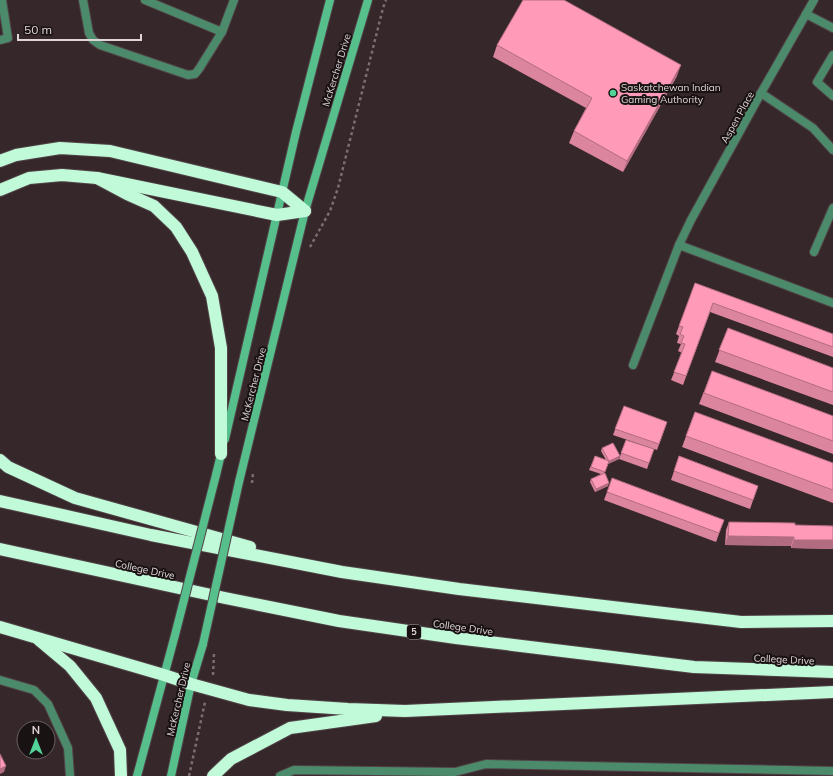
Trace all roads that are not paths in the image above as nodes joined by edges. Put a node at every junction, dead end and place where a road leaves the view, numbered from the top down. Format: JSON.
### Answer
{"nodes":[{"id":1,"x":2,"y":0,"type":"edge"},
{"id":2,"x":83,"y":0,"type":"edge"},
{"id":3,"x":145,"y":0,"type":"edge"},
{"id":4,"x":234,"y":0,"type":"edge"},
{"id":5,"x":330,"y":0,"type":"edge"},
{"id":6,"x":368,"y":0,"type":"edge"},
{"id":7,"x":814,"y":0,"type":"edge"},
{"id":8,"x":806,"y":14,"type":"junction"},
{"id":9,"x":833,"y":28,"type":"edge"},
{"id":10,"x":222,"y":32,"type":"junction"},
{"id":11,"x":0,"y":40,"type":"edge"},
{"id":12,"x":833,"y":55,"type":"edge"},
{"id":13,"x":761,"y":93,"type":"junction"},
{"id":14,"x":833,"y":96,"type":"edge"},
{"id":15,"x":833,"y":150,"type":"edge"},
{"id":16,"x":0,"y":161,"type":"edge"},
{"id":17,"x":97,"y":178,"type":"junction"},
{"id":18,"x":0,"y":190,"type":"edge"},
{"id":19,"x":282,"y":192,"type":"junction"},
{"id":20,"x":833,"y":208,"type":"edge"},
{"id":21,"x":305,"y":211,"type":"junction"},
{"id":22,"x":277,"y":215,"type":"junction"},
{"id":23,"x":679,"y":245,"type":"junction"},
{"id":24,"x":814,"y":252,"type":"dead end"},
{"id":25,"x":833,"y":303,"type":"edge"},
{"id":26,"x":633,"y":365,"type":"dead end"},
{"id":27,"x":221,"y":454,"type":"junction"},
{"id":28,"x":0,"y":460,"type":"edge"},
{"id":29,"x":0,"y":501,"type":"edge"},
{"id":30,"x":0,"y":549,"type":"edge"},
{"id":31,"x":342,"y":572,"type":"junction"},
{"id":32,"x":833,"y":621,"type":"edge"},
{"id":33,"x":0,"y":627,"type":"edge"},
{"id":34,"x":35,"y":637,"type":"junction"},
{"id":35,"x":833,"y":672,"type":"edge"},
{"id":36,"x":164,"y":675,"type":"junction"},
{"id":37,"x":0,"y":680,"type":"edge"},
{"id":38,"x":191,"y":684,"type":"junction"},
{"id":39,"x":833,"y":692,"type":"edge"},
{"id":40,"x":405,"y":711,"type":"junction"},
{"id":41,"x":833,"y":771,"type":"edge"},
{"id":42,"x":455,"y":774,"type":"edge"},
{"id":43,"x":70,"y":776,"type":"edge"},
{"id":44,"x":122,"y":776,"type":"edge"},
{"id":45,"x":137,"y":776,"type":"edge"},
{"id":46,"x":171,"y":776,"type":"edge"},
{"id":47,"x":212,"y":776,"type":"edge"},
{"id":48,"x":280,"y":776,"type":"edge"}],
"edges":[{"from":1,"to":11,"type":"street"},
{"from":2,"to":10,"type":"street"},
{"from":3,"to":10,"type":"street"},
{"from":4,"to":10,"type":"street"},
{"from":5,"to":19,"type":"main road","name":"McKercher Drive"},
{"from":6,"to":21,"type":"main road","name":"McKercher Drive"},
{"from":7,"to":8,"type":"street","name":"Aspen Place"},
{"from":8,"to":9,"type":"street"},
{"from":8,"to":13,"type":"street","name":"Aspen Place"},
{"from":12,"to":14,"type":"street"},
{"from":13,"to":15,"type":"street"},
{"from":13,"to":23,"type":"street","name":"Aspen Place"},
{"from":16,"to":19,"type":"highway"},
{"from":17,"to":18,"type":"highway"},
{"from":17,"to":22,"type":"highway"},
{"from":17,"to":27,"type":"highway"},
{"from":19,"to":21,"type":"highway"},
{"from":19,"to":22,"type":"main road","name":"McKercher Drive"},
{"from":20,"to":24,"type":"street"},
{"from":21,"to":22,"type":"highway"},
{"from":21,"to":38,"type":"main road","name":"McKercher Drive","bridge":true},
{"from":22,"to":27,"type":"main road","name":"McKercher Drive"},
{"from":23,"to":25,"type":"street"},
{"from":23,"to":26,"type":"street","name":"Aspen Place"},
{"from":27,"to":36,"type":"main road","name":"McKercher Drive","bridge":true},
{"from":28,"to":31,"type":"highway"},
{"from":29,"to":31,"type":"highway"},
{"from":30,"to":35,"type":"highway","name":"College Drive","number":"5"},
{"from":31,"to":32,"type":"highway"},
{"from":33,"to":34,"type":"highway"},
{"from":34,"to":36,"type":"highway"},
{"from":34,"to":44,"type":"highway"},
{"from":36,"to":38,"type":"highway"},
{"from":36,"to":45,"type":"main road","name":"McKercher Drive"},
{"from":37,"to":43,"type":"street"},
{"from":38,"to":40,"type":"highway"},
{"from":38,"to":46,"type":"main road","name":"McKercher Drive"},
{"from":39,"to":40,"type":"highway"},
{"from":40,"to":47,"type":"highway"},
{"from":41,"to":42,"type":"street"},
{"from":42,"to":48,"type":"street"}]}
